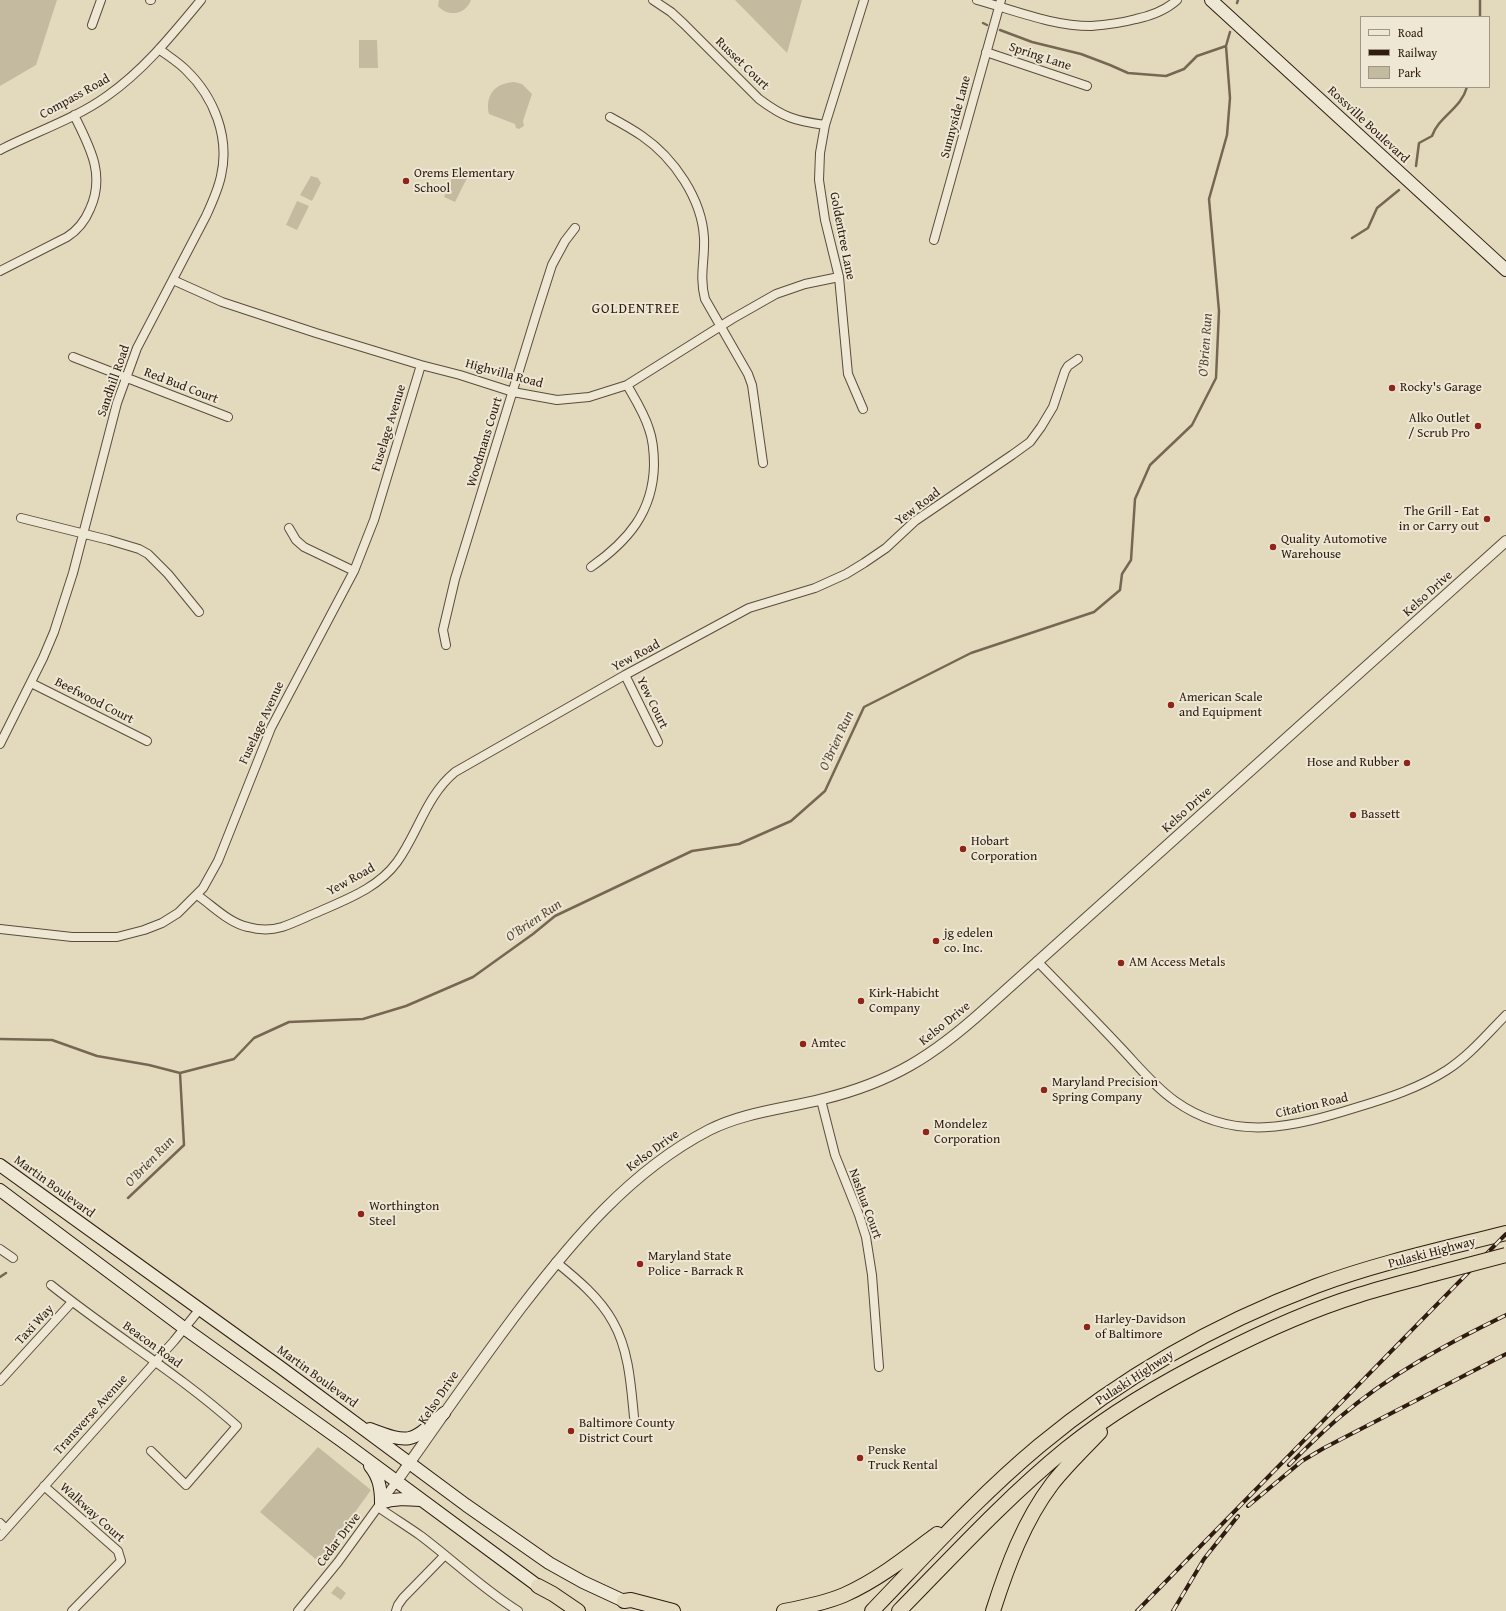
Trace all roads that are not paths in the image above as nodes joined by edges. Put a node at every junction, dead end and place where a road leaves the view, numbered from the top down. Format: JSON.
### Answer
{"nodes":[{"id":1,"x":101,"y":0,"type":"edge"},
{"id":2,"x":201,"y":0,"type":"edge"},
{"id":3,"x":653,"y":0,"type":"edge"},
{"id":4,"x":864,"y":0,"type":"edge"},
{"id":5,"x":977,"y":0,"type":"edge"},
{"id":6,"x":1177,"y":0,"type":"edge"},
{"id":7,"x":1211,"y":0,"type":"edge"},
{"id":8,"x":1000,"y":3,"type":"edge"},
{"id":9,"x":92,"y":25,"type":"dead end"},
{"id":10,"x":159,"y":49,"type":"junction"},
{"id":11,"x":986,"y":52,"type":"junction"},
{"id":12,"x":1087,"y":86,"type":"dead end"},
{"id":13,"x":74,"y":115,"type":"junction"},
{"id":14,"x":610,"y":118,"type":"dead end"},
{"id":15,"x":825,"y":125,"type":"junction"},
{"id":16,"x":0,"y":150,"type":"edge"},
{"id":17,"x":575,"y":228,"type":"dead end"},
{"id":18,"x":934,"y":240,"type":"dead end"},
{"id":19,"x":1506,"y":270,"type":"edge"},
{"id":20,"x":0,"y":272,"type":"edge"},
{"id":21,"x":839,"y":277,"type":"junction"},
{"id":22,"x":173,"y":280,"type":"junction"},
{"id":23,"x":722,"y":326,"type":"junction"},
{"id":24,"x":73,"y":357,"type":"dead end"},
{"id":25,"x":1078,"y":359,"type":"dead end"},
{"id":26,"x":421,"y":365,"type":"junction"},
{"id":27,"x":127,"y":377,"type":"junction"},
{"id":28,"x":627,"y":385,"type":"junction"},
{"id":29,"x":513,"y":392,"type":"junction"},
{"id":30,"x":863,"y":409,"type":"dead end"},
{"id":31,"x":228,"y":417,"type":"dead end"},
{"id":32,"x":763,"y":463,"type":"dead end"},
{"id":33,"x":21,"y":518,"type":"dead end"},
{"id":34,"x":289,"y":528,"type":"dead end"},
{"id":35,"x":82,"y":533,"type":"junction"},
{"id":36,"x":1506,"y":541,"type":"edge"},
{"id":37,"x":591,"y":567,"type":"dead end"},
{"id":38,"x":354,"y":571,"type":"junction"},
{"id":39,"x":199,"y":612,"type":"dead end"},
{"id":40,"x":446,"y":645,"type":"dead end"},
{"id":41,"x":625,"y":675,"type":"junction"},
{"id":42,"x":31,"y":683,"type":"junction"},
{"id":43,"x":147,"y":741,"type":"dead end"},
{"id":44,"x":658,"y":742,"type":"dead end"},
{"id":45,"x":0,"y":744,"type":"edge"},
{"id":46,"x":197,"y":895,"type":"junction"},
{"id":47,"x":0,"y":929,"type":"edge"},
{"id":48,"x":1037,"y":961,"type":"junction"},
{"id":49,"x":1506,"y":1015,"type":"edge"},
{"id":50,"x":821,"y":1100,"type":"junction"},
{"id":51,"x":0,"y":1165,"type":"edge"},
{"id":52,"x":0,"y":1190,"type":"edge"},
{"id":53,"x":1506,"y":1233,"type":"edge"},
{"id":54,"x":0,"y":1249,"type":"edge"},
{"id":55,"x":1506,"y":1255,"type":"edge"},
{"id":56,"x":13,"y":1258,"type":"dead end"},
{"id":57,"x":556,"y":1262,"type":"junction"},
{"id":58,"x":51,"y":1285,"type":"dead end"},
{"id":59,"x":72,"y":1302,"type":"junction"},
{"id":60,"x":199,"y":1310,"type":"junction"},
{"id":61,"x":184,"y":1328,"type":"junction"},
{"id":62,"x":156,"y":1361,"type":"junction"},
{"id":63,"x":879,"y":1367,"type":"dead end"},
{"id":64,"x":0,"y":1381,"type":"edge"},
{"id":65,"x":1123,"y":1383,"type":"junction"},
{"id":66,"x":1131,"y":1402,"type":"junction"},
{"id":67,"x":444,"y":1413,"type":"junction"},
{"id":68,"x":634,"y":1417,"type":"dead end"},
{"id":69,"x":357,"y":1424,"type":"junction"},
{"id":70,"x":151,"y":1451,"type":"dead end"},
{"id":71,"x":364,"y":1459,"type":"junction"},
{"id":72,"x":409,"y":1464,"type":"junction"},
{"id":73,"x":396,"y":1482,"type":"junction"},
{"id":74,"x":44,"y":1486,"type":"junction"},
{"id":75,"x":421,"y":1500,"type":"junction"},
{"id":76,"x":979,"y":1501,"type":"junction"},
{"id":77,"x":380,"y":1505,"type":"junction"},
{"id":78,"x":3,"y":1526,"type":"edge"},
{"id":79,"x":0,"y":1536,"type":"edge"},
{"id":80,"x":445,"y":1555,"type":"junction"},
{"id":81,"x":538,"y":1586,"type":"junction"},
{"id":82,"x":624,"y":1601,"type":"junction"},
{"id":83,"x":72,"y":1611,"type":"edge"},
{"id":84,"x":298,"y":1611,"type":"edge"},
{"id":85,"x":396,"y":1611,"type":"edge"},
{"id":86,"x":518,"y":1611,"type":"edge"},
{"id":87,"x":564,"y":1611,"type":"edge"},
{"id":88,"x":578,"y":1611,"type":"edge"},
{"id":89,"x":651,"y":1611,"type":"edge"},
{"id":90,"x":673,"y":1611,"type":"edge"},
{"id":91,"x":784,"y":1611,"type":"edge"},
{"id":92,"x":872,"y":1611,"type":"edge"},
{"id":93,"x":899,"y":1611,"type":"edge"},
{"id":94,"x":993,"y":1611,"type":"edge"}],
"edges":[{"from":1,"to":9,"type":"street"},
{"from":2,"to":10,"type":"street","name":"Compass Road"},
{"from":3,"to":15,"type":"street","name":"Russet Court"},
{"from":4,"to":15,"type":"street","name":"Goldentree Lane"},
{"from":5,"to":8,"type":"street"},
{"from":6,"to":8,"type":"street"},
{"from":7,"to":19,"type":"main road","name":"Rossville Boulevard"},
{"from":8,"to":11,"type":"street","name":"Sunnyside Lane"},
{"from":10,"to":13,"type":"street","name":"Compass Road"},
{"from":10,"to":22,"type":"street","name":"Sandhill Road"},
{"from":11,"to":12,"type":"street","name":"Spring Lane"},
{"from":11,"to":18,"type":"street","name":"Sunnyside Lane"},
{"from":13,"to":16,"type":"street","name":"Compass Road"},
{"from":13,"to":20,"type":"street"},
{"from":14,"to":23,"type":"street"},
{"from":15,"to":21,"type":"street","name":"Goldentree Lane"},
{"from":17,"to":29,"type":"street","name":"Woodmans Court"},
{"from":21,"to":23,"type":"street","name":"Highvilla Road"},
{"from":21,"to":30,"type":"street","name":"Goldentree Lane"},
{"from":22,"to":26,"type":"street","name":"Highvilla Road"},
{"from":22,"to":27,"type":"street","name":"Sandhill Road"},
{"from":23,"to":28,"type":"street","name":"Highvilla Road"},
{"from":23,"to":32,"type":"street"},
{"from":24,"to":27,"type":"street","name":"Red Bud Court"},
{"from":25,"to":41,"type":"street","name":"Yew Road"},
{"from":26,"to":29,"type":"street","name":"Highvilla Road"},
{"from":26,"to":38,"type":"street","name":"Fuselage Avenue"},
{"from":27,"to":31,"type":"street","name":"Red Bud Court"},
{"from":27,"to":35,"type":"street","name":"Sandhill Road"},
{"from":28,"to":29,"type":"street","name":"Highvilla Road"},
{"from":28,"to":37,"type":"street"},
{"from":29,"to":40,"type":"street","name":"Woodmans Court"},
{"from":33,"to":35,"type":"street"},
{"from":34,"to":38,"type":"street"},
{"from":35,"to":39,"type":"street"},
{"from":35,"to":42,"type":"street","name":"Sandhill Road"},
{"from":36,"to":48,"type":"street","name":"Kelso Drive"},
{"from":38,"to":46,"type":"street","name":"Fuselage Avenue"},
{"from":41,"to":44,"type":"street","name":"Yew Court"},
{"from":41,"to":46,"type":"street","name":"Yew Road"},
{"from":42,"to":43,"type":"street","name":"Beefwood Court"},
{"from":42,"to":45,"type":"street","name":"Sandhill Road"},
{"from":46,"to":47,"type":"street","name":"Fuselage Avenue"},
{"from":48,"to":49,"type":"street","name":"Citation Road"},
{"from":48,"to":50,"type":"street","name":"Kelso Drive"},
{"from":50,"to":57,"type":"street","name":"Kelso Drive"},
{"from":50,"to":63,"type":"street","name":"Nashua Court"},
{"from":51,"to":60,"type":"main road","name":"Martin Boulevard"},
{"from":52,"to":61,"type":"main road"},
{"from":53,"to":65,"type":"highway","name":"Pulaski Highway"},
{"from":54,"to":56,"type":"street"},
{"from":55,"to":66,"type":"highway","name":"Pulaski Highway","bridge":true},
{"from":57,"to":67,"type":"street","name":"Kelso Drive"},
{"from":57,"to":68,"type":"street"},
{"from":58,"to":59,"type":"street","name":"Beacon Road"},
{"from":59,"to":62,"type":"street","name":"Beacon Road"},
{"from":59,"to":64,"type":"street","name":"Taxi Way"},
{"from":60,"to":61,"type":"street","name":"Transverse Avenue"},
{"from":60,"to":69,"type":"main road","name":"Martin Boulevard"},
{"from":61,"to":62,"type":"street","name":"Transverse Avenue"},
{"from":61,"to":71,"type":"main road"},
{"from":62,"to":70,"type":"street","name":"Beacon Road"},
{"from":62,"to":74,"type":"street","name":"Transverse Avenue"},
{"from":65,"to":66,"type":"highway"},
{"from":65,"to":76,"type":"highway","name":"Pulaski Highway"},
{"from":66,"to":93,"type":"highway","name":"Pulaski Highway"},
{"from":66,"to":94,"type":"highway"},
{"from":67,"to":69,"type":"main road"},
{"from":67,"to":72,"type":"street","name":"Kelso Drive"},
{"from":69,"to":72,"type":"main road","name":"Martin Boulevard"},
{"from":71,"to":73,"type":"main road"},
{"from":71,"to":77,"type":"main road"},
{"from":72,"to":73,"type":"street","name":"Kelso Drive"},
{"from":72,"to":82,"type":"main road","name":"Martin Boulevard"},
{"from":73,"to":75,"type":"main road"},
{"from":73,"to":77,"type":"street","name":"Cedar Drive"},
{"from":74,"to":78,"type":"street","name":"Transverse Avenue"},
{"from":74,"to":83,"type":"street","name":"Walkway Court"},
{"from":75,"to":77,"type":"main road"},
{"from":75,"to":81,"type":"main road"},
{"from":76,"to":91,"type":"highway"},
{"from":76,"to":92,"type":"highway","name":"Pulaski Highway"},
{"from":77,"to":80,"type":"street"},
{"from":77,"to":84,"type":"street","name":"Cedar Drive"},
{"from":78,"to":79,"type":"street","name":"Transverse Avenue"},
{"from":80,"to":85,"type":"street"},
{"from":80,"to":86,"type":"street"},
{"from":81,"to":87,"type":"highway"},
{"from":81,"to":88,"type":"highway"},
{"from":82,"to":89,"type":"highway"},
{"from":82,"to":90,"type":"highway"}]}
